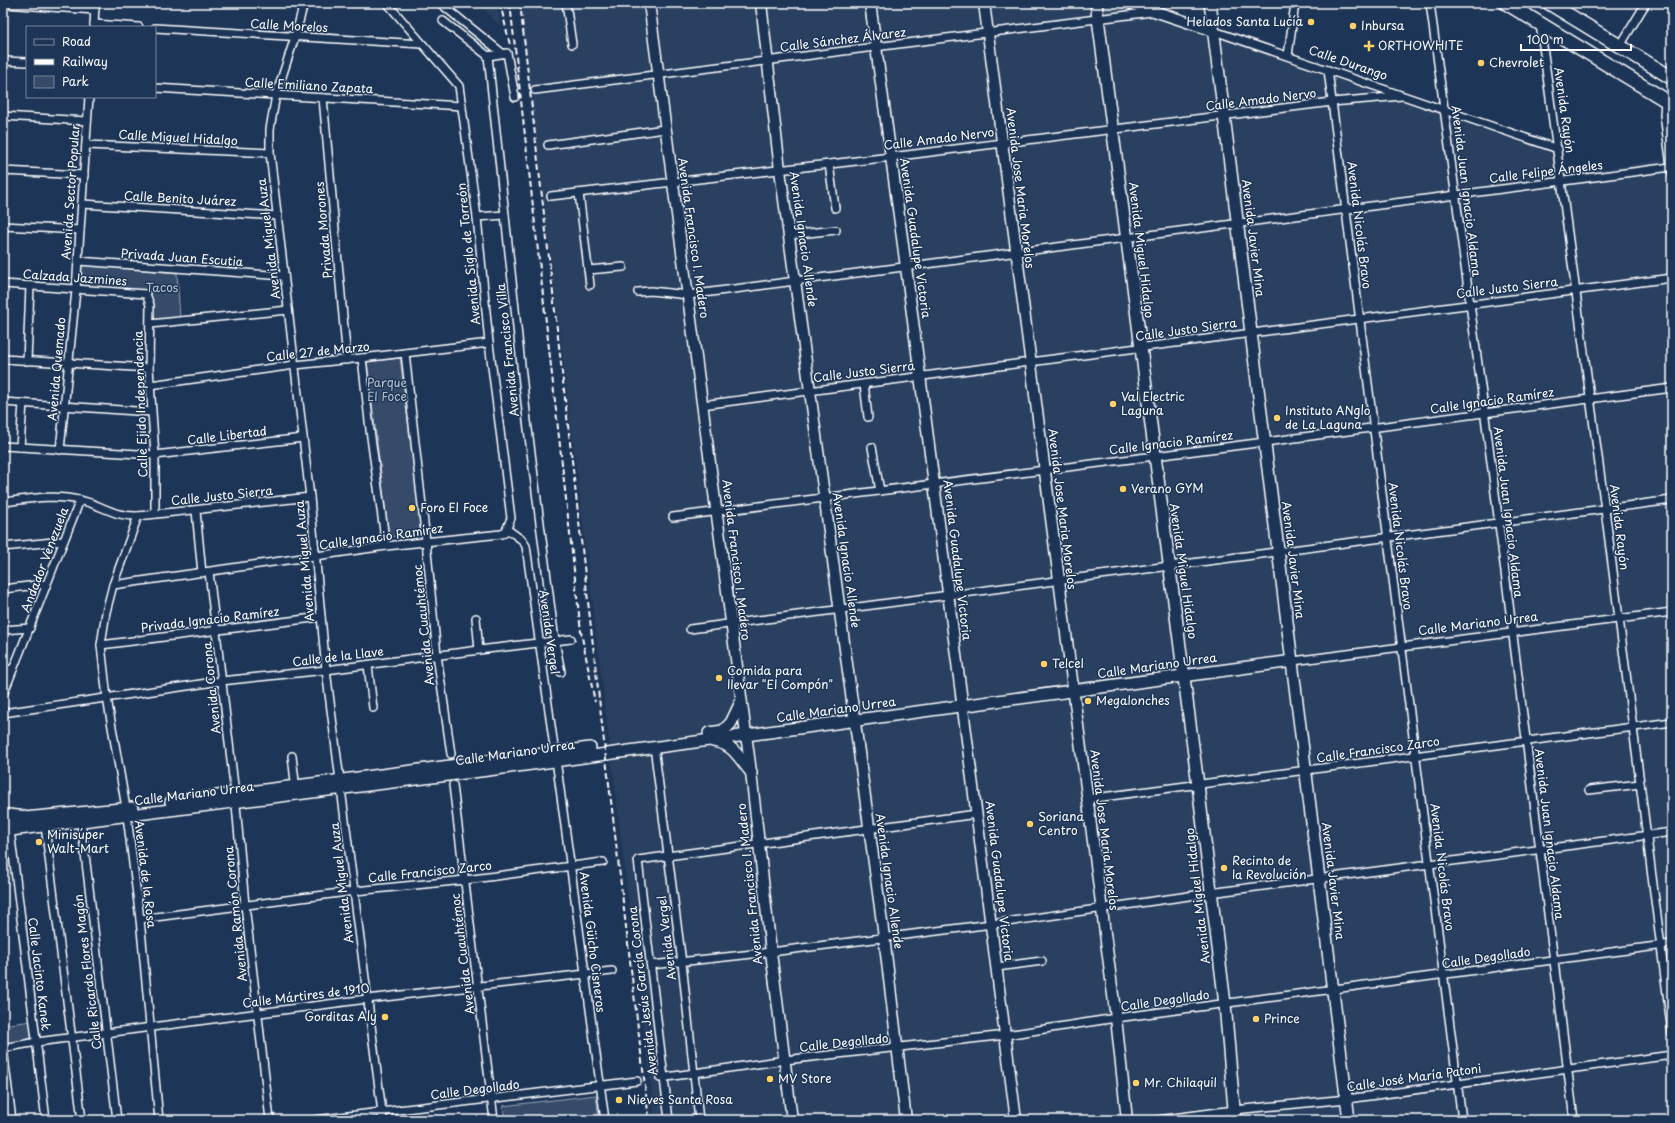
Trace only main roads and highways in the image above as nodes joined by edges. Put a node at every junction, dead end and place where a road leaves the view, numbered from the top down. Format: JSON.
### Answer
{"nodes":[{"id":1,"x":648,"y":3,"type":"edge"},
{"id":2,"x":761,"y":3,"type":"edge"},
{"id":3,"x":870,"y":3,"type":"edge"},
{"id":4,"x":984,"y":3,"type":"edge"},
{"id":5,"x":1096,"y":3,"type":"edge"},
{"id":6,"x":1130,"y":3,"type":"edge"},
{"id":7,"x":1210,"y":3,"type":"edge"},
{"id":8,"x":1506,"y":3,"type":"edge"},
{"id":9,"x":1549,"y":3,"type":"edge"},
{"id":10,"x":1214,"y":31,"type":"junction"},
{"id":11,"x":1672,"y":78,"type":"edge"},
{"id":12,"x":1668,"y":101,"type":"edge"},
{"id":13,"x":1292,"y":661,"type":"junction"},
{"id":14,"x":1184,"y":676,"type":"junction"},
{"id":15,"x":1073,"y":691,"type":"junction"},
{"id":16,"x":741,"y":702,"type":"junction"},
{"id":17,"x":963,"y":706,"type":"junction"},
{"id":18,"x":855,"y":720,"type":"junction"},
{"id":19,"x":746,"y":735,"type":"junction"},
{"id":20,"x":708,"y":740,"type":"junction"},
{"id":21,"x":750,"y":772,"type":"junction"},
{"id":22,"x":341,"y":784,"type":"junction"},
{"id":23,"x":126,"y":812,"type":"junction"},
{"id":24,"x":3,"y":814,"type":"edge"},
{"id":25,"x":29,"y":817,"type":"junction"},
{"id":26,"x":3,"y":820,"type":"edge"},
{"id":27,"x":6,"y":831,"type":"edge"},
{"id":28,"x":1235,"y":1115,"type":"edge"},
{"id":29,"x":792,"y":1120,"type":"edge"},
{"id":30,"x":906,"y":1120,"type":"edge"},
{"id":31,"x":1016,"y":1120,"type":"edge"},
{"id":32,"x":1126,"y":1120,"type":"edge"},
{"id":33,"x":1349,"y":1120,"type":"edge"}],
"edges":[{"from":1,"to":16,"type":"main road","name":"Avenida Francisco I. Madero"},
{"from":2,"to":18,"type":"main road","name":"Avenida Ignacio Allende"},
{"from":3,"to":17,"type":"main road","name":"Avenida Guadalupe Victoria"},
{"from":4,"to":15,"type":"main road","name":"Avenida Jose Maria Morelos"},
{"from":5,"to":14,"type":"main road","name":"Avenida Miguel Hidalgo"},
{"from":6,"to":10,"type":"main road","name":"Calle Durango"},
{"from":7,"to":10,"type":"main road","name":"Avenida Javier Mina"},
{"from":8,"to":12,"type":"highway"},
{"from":9,"to":11,"type":"highway"},
{"from":10,"to":13,"type":"main road","name":"Avenida Javier Mina"},
{"from":13,"to":14,"type":"main road","name":"Calle Mariano Urrea"},
{"from":13,"to":33,"type":"main road","name":"Avenida Javier Mina"},
{"from":14,"to":15,"type":"main road","name":"Calle Mariano Urrea"},
{"from":14,"to":28,"type":"main road","name":"Avenida Miguel Hidalgo"},
{"from":15,"to":17,"type":"main road","name":"Calle Mariano Urrea"},
{"from":15,"to":32,"type":"main road","name":"Avenida Jose Maria Morelos"},
{"from":16,"to":19,"type":"main road","name":"Avenida Francisco I. Madero"},
{"from":16,"to":22,"type":"main road","name":"Calle Mariano Urrea"},
{"from":17,"to":18,"type":"main road","name":"Calle Mariano Urrea"},
{"from":17,"to":31,"type":"main road","name":"Avenida Guadalupe Victoria"},
{"from":18,"to":19,"type":"main road","name":"Calle Mariano Urrea"},
{"from":18,"to":30,"type":"main road","name":"Avenida Ignacio Allende"},
{"from":19,"to":20,"type":"main road","name":"Calle Mariano Urrea"},
{"from":19,"to":21,"type":"main road","name":"Avenida Francisco I. Madero"},
{"from":20,"to":21,"type":"main road"},
{"from":20,"to":22,"type":"main road","name":"Calle Mariano Urrea"},
{"from":21,"to":29,"type":"main road","name":"Avenida Francisco I. Madero"},
{"from":22,"to":23,"type":"main road","name":"Calle Mariano Urrea"},
{"from":23,"to":25,"type":"main road","name":"Calle Mariano Urrea"},
{"from":23,"to":27,"type":"main road","name":"Calle Mariano Urrea"},
{"from":24,"to":25,"type":"main road"},
{"from":25,"to":26,"type":"main road","name":"Calle Mariano Urrea"}]}
